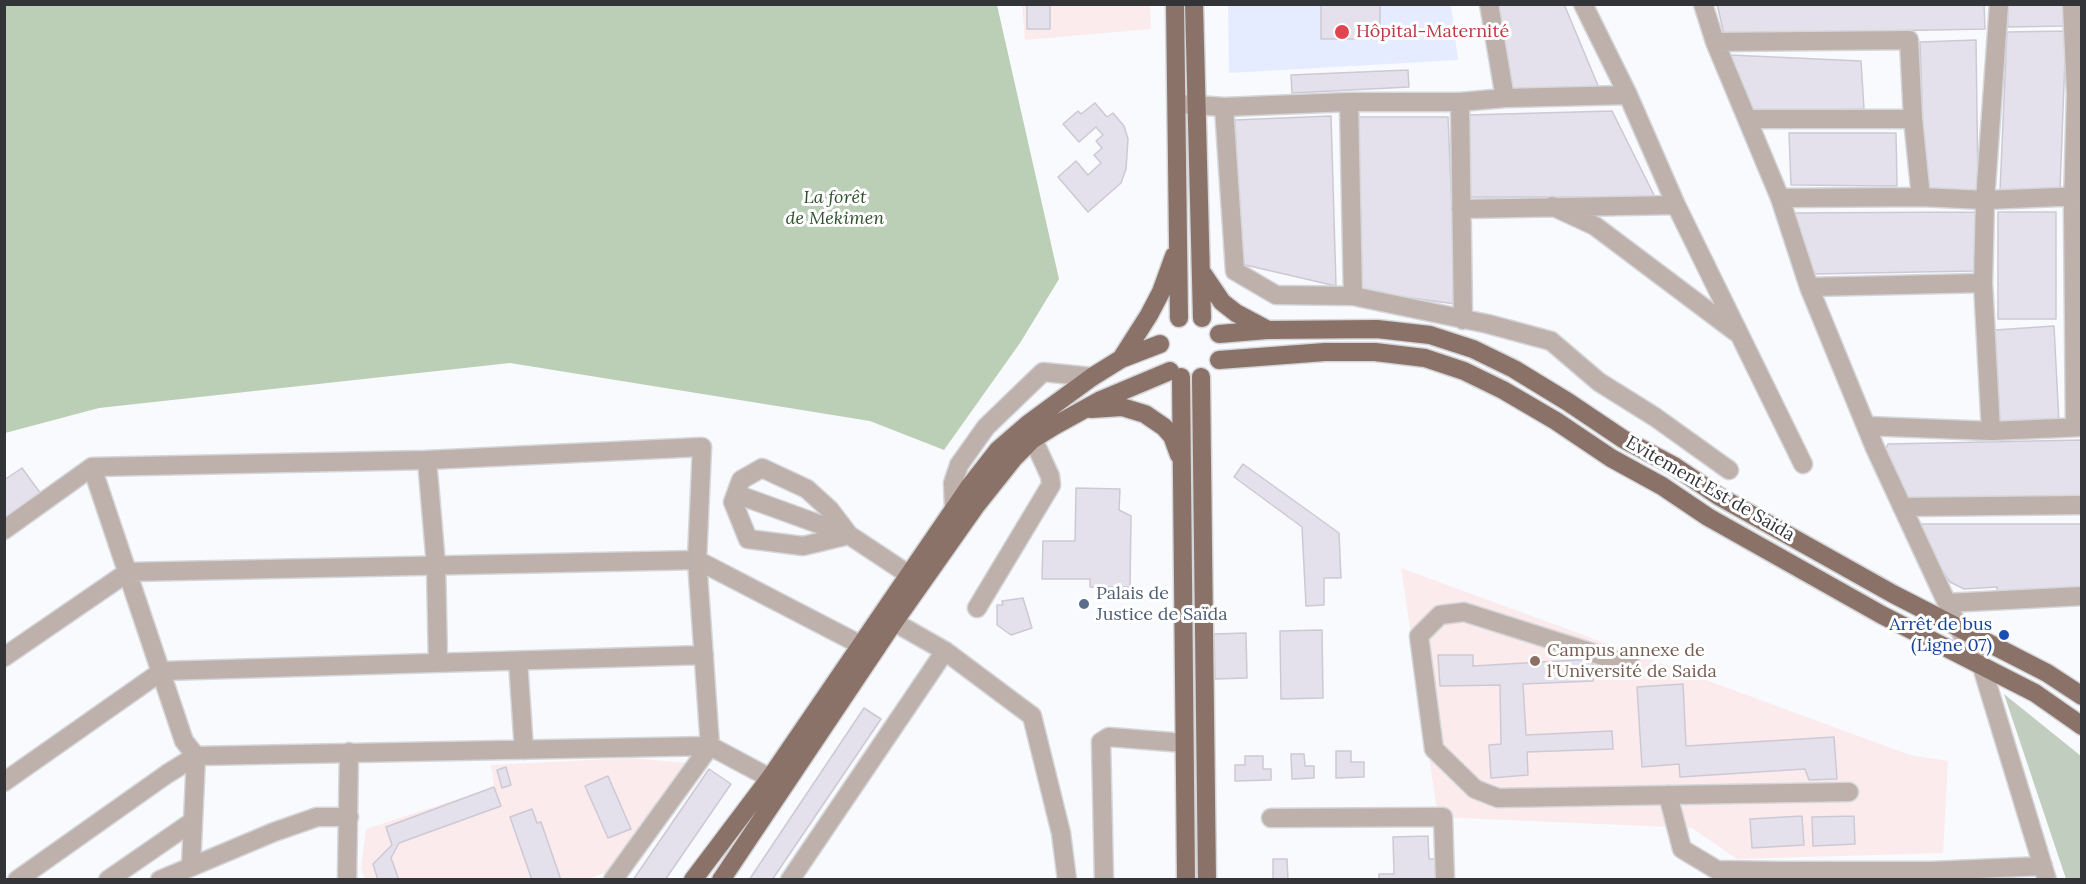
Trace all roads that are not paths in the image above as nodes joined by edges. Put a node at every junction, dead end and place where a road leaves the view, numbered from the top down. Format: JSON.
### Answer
{"nodes":[{"id":1,"x":1175,"y":4,"type":"edge"},
{"id":2,"x":1194,"y":4,"type":"edge"},
{"id":3,"x":1489,"y":4,"type":"edge"},
{"id":4,"x":1583,"y":4,"type":"edge"},
{"id":5,"x":1703,"y":4,"type":"edge"},
{"id":6,"x":1999,"y":4,"type":"edge"},
{"id":7,"x":2072,"y":4,"type":"edge"},
{"id":8,"x":1715,"y":42,"type":"junction"},
{"id":9,"x":2079,"y":94,"type":"edge"},
{"id":10,"x":1628,"y":95,"type":"junction"},
{"id":11,"x":1505,"y":98,"type":"junction"},
{"id":12,"x":1348,"y":102,"type":"junction"},
{"id":13,"x":1460,"y":102,"type":"junction"},
{"id":14,"x":1176,"y":103,"type":"junction"},
{"id":15,"x":1196,"y":105,"type":"junction"},
{"id":16,"x":1224,"y":107,"type":"junction"},
{"id":17,"x":1747,"y":119,"type":"junction"},
{"id":18,"x":1913,"y":119,"type":"junction"},
{"id":19,"x":2078,"y":196,"type":"edge"},
{"id":20,"x":1921,"y":197,"type":"junction"},
{"id":21,"x":1780,"y":198,"type":"junction"},
{"id":22,"x":1985,"y":200,"type":"junction"},
{"id":23,"x":1676,"y":205,"type":"junction"},
{"id":24,"x":1552,"y":206,"type":"junction"},
{"id":25,"x":1461,"y":209,"type":"junction"},
{"id":26,"x":1178,"y":242,"type":"junction"},
{"id":27,"x":1202,"y":272,"type":"junction"},
{"id":28,"x":1983,"y":283,"type":"junction"},
{"id":29,"x":1809,"y":287,"type":"junction"},
{"id":30,"x":1353,"y":296,"type":"junction"},
{"id":31,"x":1179,"y":318,"type":"junction"},
{"id":32,"x":1202,"y":318,"type":"junction"},
{"id":33,"x":1463,"y":320,"type":"junction"},
{"id":34,"x":1268,"y":330,"type":"junction"},
{"id":35,"x":1219,"y":334,"type":"junction"},
{"id":36,"x":1740,"y":334,"type":"junction"},
{"id":37,"x":1160,"y":344,"type":"junction"},
{"id":38,"x":1121,"y":358,"type":"junction"},
{"id":39,"x":1218,"y":360,"type":"junction"},
{"id":40,"x":2078,"y":371,"type":"edge"},
{"id":41,"x":1176,"y":374,"type":"junction"},
{"id":42,"x":1201,"y":376,"type":"junction"},
{"id":43,"x":1092,"y":377,"type":"junction"},
{"id":44,"x":1086,"y":410,"type":"junction"},
{"id":45,"x":1867,"y":426,"type":"junction"},
{"id":46,"x":2078,"y":427,"type":"edge"},
{"id":47,"x":1991,"y":431,"type":"junction"},
{"id":48,"x":1033,"y":440,"type":"junction"},
{"id":49,"x":427,"y":460,"type":"junction"},
{"id":50,"x":1803,"y":464,"type":"dead end"},
{"id":51,"x":92,"y":467,"type":"junction"},
{"id":52,"x":1184,"y":468,"type":"junction"},
{"id":53,"x":1729,"y":470,"type":"dead end"},
{"id":54,"x":736,"y":494,"type":"junction"},
{"id":55,"x":2082,"y":505,"type":"edge"},
{"id":56,"x":1902,"y":507,"type":"junction"},
{"id":57,"x":954,"y":508,"type":"junction"},
{"id":58,"x":4,"y":530,"type":"edge"},
{"id":59,"x":849,"y":535,"type":"junction"},
{"id":60,"x":697,"y":560,"type":"junction"},
{"id":61,"x":436,"y":565,"type":"junction"},
{"id":62,"x":128,"y":572,"type":"junction"},
{"id":63,"x":915,"y":579,"type":"junction"},
{"id":64,"x":2082,"y":597,"type":"edge"},
{"id":65,"x":1947,"y":603,"type":"junction"},
{"id":66,"x":977,"y":608,"type":"dead end"},
{"id":67,"x":894,"y":622,"type":"junction"},
{"id":68,"x":1959,"y":629,"type":"junction"},
{"id":69,"x":859,"y":644,"type":"junction"},
{"id":70,"x":945,"y":651,"type":"junction"},
{"id":71,"x":704,"y":655,"type":"junction"},
{"id":72,"x":4,"y":657,"type":"edge"},
{"id":73,"x":518,"y":661,"type":"junction"},
{"id":74,"x":438,"y":663,"type":"junction"},
{"id":75,"x":1631,"y":665,"type":"dead end"},
{"id":76,"x":1982,"y":667,"type":"junction"},
{"id":77,"x":162,"y":671,"type":"junction"},
{"id":78,"x":2082,"y":696,"type":"edge"},
{"id":79,"x":2082,"y":726,"type":"edge"},
{"id":80,"x":1184,"y":743,"type":"junction"},
{"id":81,"x":710,"y":746,"type":"junction"},
{"id":82,"x":524,"y":750,"type":"junction"},
{"id":83,"x":349,"y":752,"type":"junction"},
{"id":84,"x":196,"y":756,"type":"junction"},
{"id":85,"x":770,"y":778,"type":"junction"},
{"id":86,"x":4,"y":782,"type":"edge"},
{"id":87,"x":1849,"y":792,"type":"dead end"},
{"id":88,"x":1668,"y":795,"type":"junction"},
{"id":89,"x":349,"y":818,"type":"junction"},
{"id":90,"x":1271,"y":818,"type":"dead end"},
{"id":91,"x":192,"y":822,"type":"junction"},
{"id":92,"x":191,"y":866,"type":"junction"},
{"id":93,"x":2045,"y":873,"type":"edge"},
{"id":94,"x":1714,"y":875,"type":"edge"},
{"id":95,"x":1777,"y":875,"type":"edge"},
{"id":96,"x":1933,"y":875,"type":"edge"},
{"id":97,"x":16,"y":879,"type":"edge"},
{"id":98,"x":108,"y":879,"type":"edge"},
{"id":99,"x":160,"y":879,"type":"edge"},
{"id":100,"x":347,"y":879,"type":"edge"},
{"id":101,"x":613,"y":879,"type":"edge"},
{"id":102,"x":693,"y":879,"type":"edge"},
{"id":103,"x":722,"y":879,"type":"edge"},
{"id":104,"x":790,"y":879,"type":"edge"},
{"id":105,"x":1067,"y":879,"type":"edge"},
{"id":106,"x":1104,"y":879,"type":"edge"},
{"id":107,"x":1186,"y":879,"type":"edge"},
{"id":108,"x":1207,"y":879,"type":"edge"},
{"id":109,"x":1445,"y":879,"type":"edge"}],
"edges":[{"from":1,"to":14,"type":"main road"},
{"from":2,"to":15,"type":"main road"},
{"from":3,"to":11,"type":"street"},
{"from":4,"to":10,"type":"street"},
{"from":5,"to":8,"type":"street"},
{"from":6,"to":22,"type":"street"},
{"from":7,"to":9,"type":"street"},
{"from":8,"to":17,"type":"street"},
{"from":8,"to":18,"type":"street"},
{"from":9,"to":19,"type":"street"},
{"from":10,"to":11,"type":"street"},
{"from":10,"to":23,"type":"street"},
{"from":11,"to":13,"type":"street"},
{"from":12,"to":13,"type":"street"},
{"from":12,"to":16,"type":"street"},
{"from":12,"to":30,"type":"street"},
{"from":13,"to":25,"type":"street"},
{"from":14,"to":15,"type":"street"},
{"from":14,"to":26,"type":"main road"},
{"from":15,"to":16,"type":"street"},
{"from":15,"to":27,"type":"main road"},
{"from":16,"to":30,"type":"street"},
{"from":17,"to":18,"type":"street"},
{"from":17,"to":21,"type":"street"},
{"from":18,"to":20,"type":"street"},
{"from":19,"to":22,"type":"street"},
{"from":19,"to":40,"type":"street"},
{"from":20,"to":21,"type":"street"},
{"from":20,"to":22,"type":"street"},
{"from":21,"to":29,"type":"street"},
{"from":22,"to":28,"type":"street"},
{"from":23,"to":24,"type":"street"},
{"from":23,"to":36,"type":"street"},
{"from":24,"to":25,"type":"street"},
{"from":24,"to":36,"type":"street"},
{"from":25,"to":33,"type":"street"},
{"from":26,"to":31,"type":"main road"},
{"from":26,"to":38,"type":"main road"},
{"from":27,"to":32,"type":"main road"},
{"from":27,"to":34,"type":"main road"},
{"from":28,"to":29,"type":"street"},
{"from":28,"to":47,"type":"street"},
{"from":29,"to":45,"type":"street"},
{"from":30,"to":33,"type":"street"},
{"from":31,"to":32,"type":"main road"},
{"from":31,"to":37,"type":"main road"},
{"from":32,"to":35,"type":"main road"},
{"from":33,"to":53,"type":"street"},
{"from":34,"to":35,"type":"main road","name":"Evitement Est de Saida"},
{"from":34,"to":68,"type":"main road","name":"Evitement Est de Saida"},
{"from":35,"to":39,"type":"main road"},
{"from":36,"to":50,"type":"street"},
{"from":37,"to":38,"type":"main road"},
{"from":37,"to":41,"type":"main road"},
{"from":38,"to":43,"type":"main road"},
{"from":39,"to":42,"type":"main road"},
{"from":39,"to":76,"type":"main road"},
{"from":40,"to":46,"type":"street"},
{"from":41,"to":42,"type":"main road"},
{"from":41,"to":44,"type":"main road"},
{"from":41,"to":52,"type":"main road"},
{"from":42,"to":108,"type":"main road"},
{"from":43,"to":57,"type":"main road"},
{"from":43,"to":57,"type":"street"},
{"from":44,"to":48,"type":"main road"},
{"from":44,"to":52,"type":"main road"},
{"from":45,"to":47,"type":"street"},
{"from":45,"to":56,"type":"street"},
{"from":46,"to":47,"type":"street"},
{"from":48,"to":63,"type":"main road"},
{"from":48,"to":66,"type":"street"},
{"from":49,"to":51,"type":"street"},
{"from":49,"to":60,"type":"street"},
{"from":49,"to":61,"type":"street"},
{"from":51,"to":58,"type":"street"},
{"from":51,"to":62,"type":"street"},
{"from":52,"to":80,"type":"main road"},
{"from":54,"to":59,"type":"street"},
{"from":54,"to":59,"type":"street"},
{"from":54,"to":59,"type":"street"},
{"from":55,"to":56,"type":"street"},
{"from":56,"to":65,"type":"street"},
{"from":57,"to":63,"type":"main road"},
{"from":59,"to":63,"type":"street"},
{"from":60,"to":61,"type":"street"},
{"from":60,"to":69,"type":"street"},
{"from":60,"to":71,"type":"street"},
{"from":61,"to":62,"type":"street"},
{"from":61,"to":74,"type":"street"},
{"from":62,"to":72,"type":"street"},
{"from":62,"to":77,"type":"street"},
{"from":63,"to":67,"type":"main road"},
{"from":63,"to":69,"type":"main road"},
{"from":64,"to":65,"type":"street"},
{"from":65,"to":68,"type":"street"},
{"from":67,"to":70,"type":"street"},
{"from":67,"to":103,"type":"main road"},
{"from":68,"to":76,"type":"street"},
{"from":68,"to":78,"type":"main road","name":"Evitement Est de Saida"},
{"from":69,"to":85,"type":"main road"},
{"from":70,"to":104,"type":"street"},
{"from":70,"to":105,"type":"street"},
{"from":71,"to":73,"type":"street"},
{"from":71,"to":81,"type":"street"},
{"from":73,"to":74,"type":"street"},
{"from":73,"to":82,"type":"street"},
{"from":74,"to":77,"type":"street"},
{"from":75,"to":88,"type":"street"},
{"from":76,"to":79,"type":"main road"},
{"from":76,"to":93,"type":"street"},
{"from":77,"to":84,"type":"street"},
{"from":77,"to":86,"type":"street"},
{"from":80,"to":106,"type":"street"},
{"from":80,"to":107,"type":"main road"},
{"from":81,"to":82,"type":"street"},
{"from":81,"to":85,"type":"street"},
{"from":81,"to":101,"type":"street"},
{"from":82,"to":83,"type":"street"},
{"from":83,"to":84,"type":"street"},
{"from":83,"to":89,"type":"street"},
{"from":84,"to":91,"type":"street"},
{"from":84,"to":97,"type":"street"},
{"from":85,"to":102,"type":"main road"},
{"from":87,"to":88,"type":"street"},
{"from":88,"to":94,"type":"street"},
{"from":89,"to":92,"type":"street"},
{"from":89,"to":100,"type":"street"},
{"from":90,"to":109,"type":"street"},
{"from":91,"to":92,"type":"street"},
{"from":91,"to":98,"type":"street"},
{"from":92,"to":99,"type":"street"},
{"from":93,"to":96,"type":"street"},
{"from":94,"to":95,"type":"street"},
{"from":95,"to":96,"type":"street"}]}
